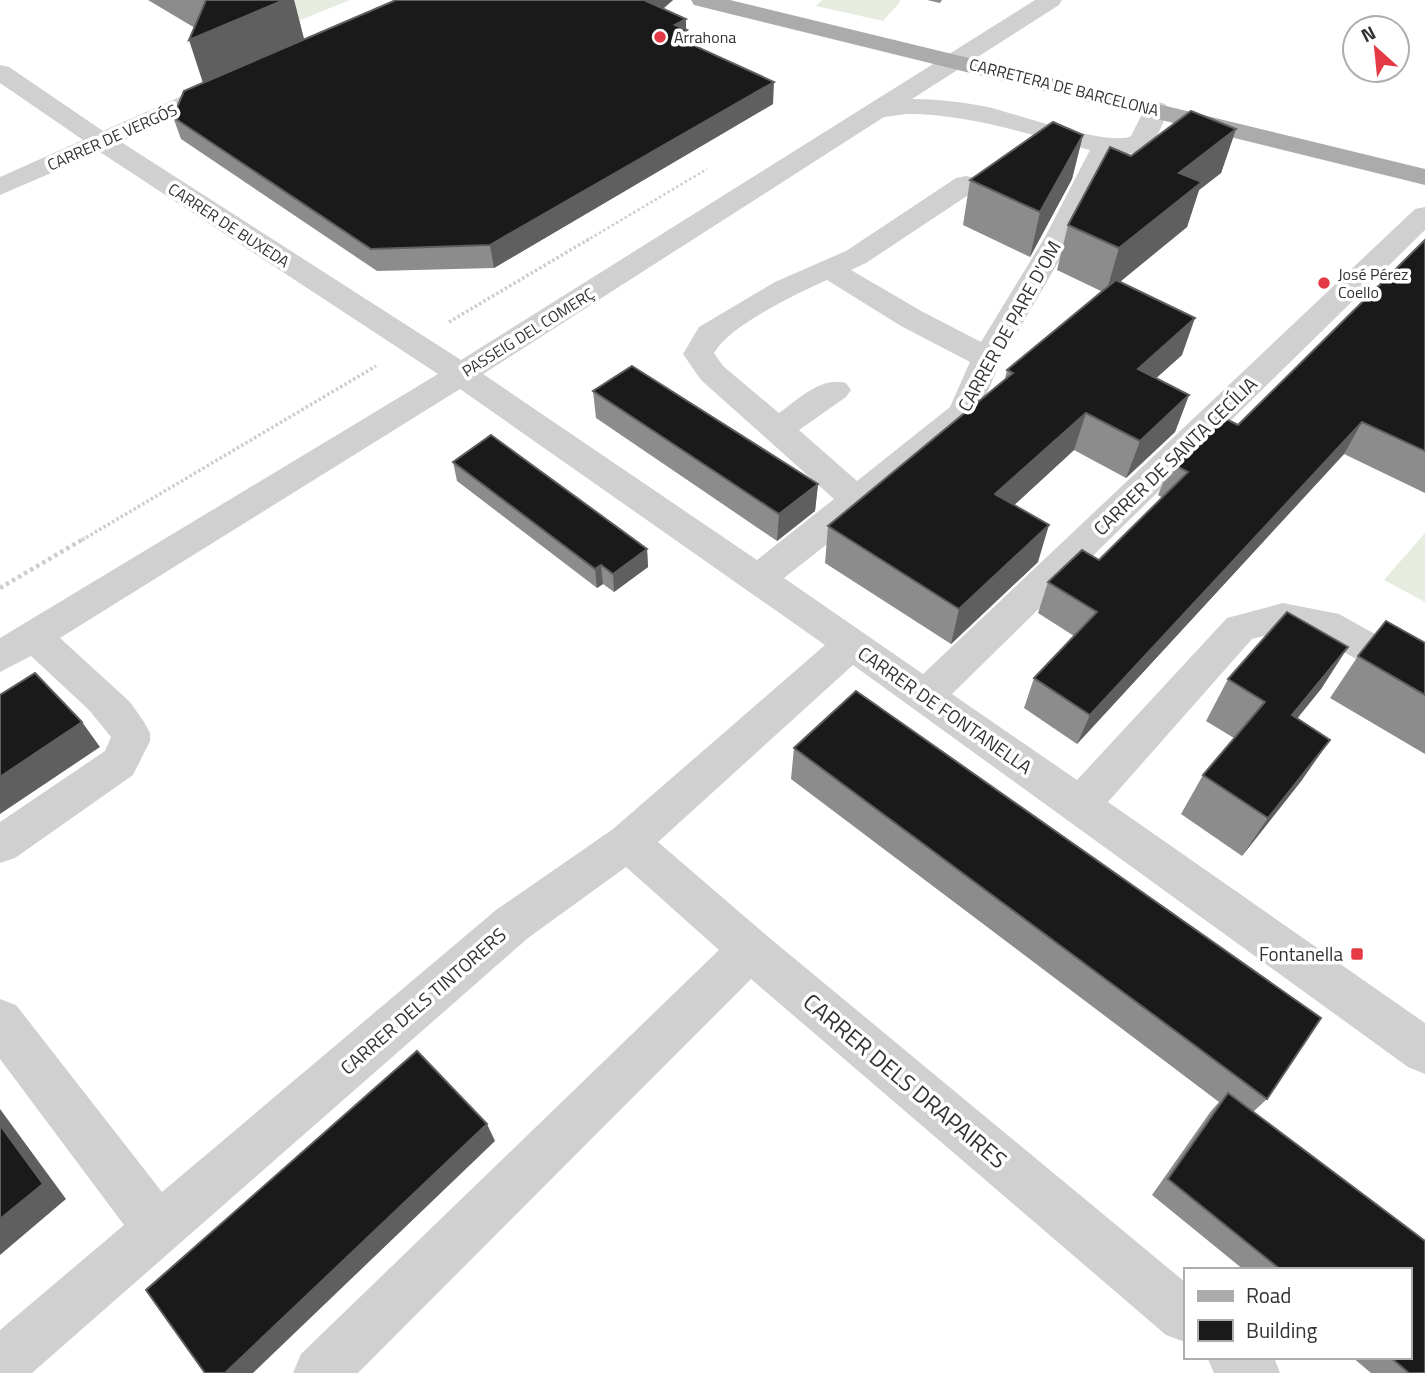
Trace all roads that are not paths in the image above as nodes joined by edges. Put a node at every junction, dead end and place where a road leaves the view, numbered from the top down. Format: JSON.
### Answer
{"nodes":[{"id":1,"x":702,"y":0,"type":"edge"},
{"id":2,"x":1051,"y":0,"type":"edge"},
{"id":3,"x":957,"y":61,"type":"junction"},
{"id":4,"x":0,"y":72,"type":"edge"},
{"id":5,"x":247,"y":75,"type":"edge"},
{"id":6,"x":1156,"y":109,"type":"junction"},
{"id":7,"x":876,"y":111,"type":"junction"},
{"id":8,"x":100,"y":143,"type":"junction"},
{"id":9,"x":1105,"y":146,"type":"junction"},
{"id":10,"x":1425,"y":177,"type":"edge"},
{"id":11,"x":966,"y":184,"type":"dead end"},
{"id":12,"x":0,"y":187,"type":"edge"},
{"id":13,"x":1425,"y":215,"type":"edge"},
{"id":14,"x":829,"y":269,"type":"junction"},
{"id":15,"x":987,"y":358,"type":"junction"},
{"id":16,"x":461,"y":374,"type":"junction"},
{"id":17,"x":835,"y":390,"type":"dead end"},
{"id":18,"x":778,"y":429,"type":"junction"},
{"id":19,"x":857,"y":502,"type":"junction"},
{"id":20,"x":758,"y":579,"type":"junction"},
{"id":21,"x":34,"y":637,"type":"junction"},
{"id":22,"x":851,"y":645,"type":"junction"},
{"id":23,"x":0,"y":657,"type":"edge"},
{"id":24,"x":1425,"y":680,"type":"edge"},
{"id":25,"x":925,"y":696,"type":"junction"},
{"id":26,"x":1080,"y":805,"type":"junction"},
{"id":27,"x":628,"y":842,"type":"junction"},
{"id":28,"x":0,"y":845,"type":"edge"},
{"id":29,"x":750,"y":950,"type":"junction"},
{"id":30,"x":0,"y":1021,"type":"edge"},
{"id":31,"x":1425,"y":1051,"type":"edge"},
{"id":32,"x":159,"y":1229,"type":"junction"},
{"id":33,"x":1184,"y":1315,"type":"edge"},
{"id":34,"x":1236,"y":1359,"type":"edge"},
{"id":35,"x":0,"y":1365,"type":"edge"},
{"id":36,"x":320,"y":1373,"type":"edge"},
{"id":37,"x":1253,"y":1373,"type":"edge"}],
"edges":[{"from":1,"to":3,"type":"main road","name":"CARRETERA DE BARCELONA"},
{"from":2,"to":3,"type":"street","name":"PASSEIG DEL COMERÇ"},
{"from":3,"to":6,"type":"main road","name":"CARRETERA DE BARCELONA"},
{"from":3,"to":7,"type":"street","name":"PASSEIG DEL COMERÇ"},
{"from":4,"to":8,"type":"street","name":"CARRER DE BUXEDA"},
{"from":5,"to":8,"type":"street","name":"CARRER DE VERGÓS"},
{"from":6,"to":9,"type":"street"},
{"from":6,"to":10,"type":"main road","name":"CARRETERA DE BARCELONA"},
{"from":7,"to":9,"type":"street"},
{"from":7,"to":16,"type":"street","name":"PASSEIG DEL COMERÇ"},
{"from":8,"to":12,"type":"street","name":"CARRER DE VERGÓS"},
{"from":8,"to":16,"type":"street","name":"CARRER DE BUXEDA"},
{"from":9,"to":15,"type":"street","name":"CARRER DE PARE D'OM"},
{"from":11,"to":14,"type":"street"},
{"from":13,"to":25,"type":"street","name":"CARRER DE SANTA CECÍLIA"},
{"from":14,"to":15,"type":"street"},
{"from":14,"to":18,"type":"street"},
{"from":15,"to":19,"type":"street","name":"CARRER DE PARE D'OM"},
{"from":16,"to":20,"type":"street","name":"CARRER DE FONTANELLA"},
{"from":16,"to":21,"type":"street","name":"PASSEIG DEL COMERÇ"},
{"from":17,"to":18,"type":"street"},
{"from":18,"to":19,"type":"street"},
{"from":19,"to":20,"type":"street","name":"CARRER DE PARE D'OM"},
{"from":20,"to":22,"type":"street","name":"CARRER DE FONTANELLA"},
{"from":21,"to":23,"type":"street","name":"PASSEIG DEL COMERÇ"},
{"from":21,"to":28,"type":"street"},
{"from":22,"to":25,"type":"street","name":"CARRER DE FONTANELLA"},
{"from":22,"to":27,"type":"street","name":"CARRER DELS TINTORERS"},
{"from":24,"to":26,"type":"street"},
{"from":25,"to":26,"type":"street","name":"CARRER DE FONTANELLA"},
{"from":26,"to":31,"type":"street","name":"CARRER DE FONTANELLA"},
{"from":27,"to":29,"type":"street","name":"CARRER DELS DRAPAIRES"},
{"from":27,"to":32,"type":"street","name":"CARRER DELS TINTORERS"},
{"from":29,"to":33,"type":"street","name":"CARRER DELS DRAPAIRES"},
{"from":29,"to":36,"type":"street"},
{"from":30,"to":32,"type":"street"},
{"from":32,"to":35,"type":"street","name":"CARRER DELS TINTORERS"},
{"from":34,"to":37,"type":"street"}]}
